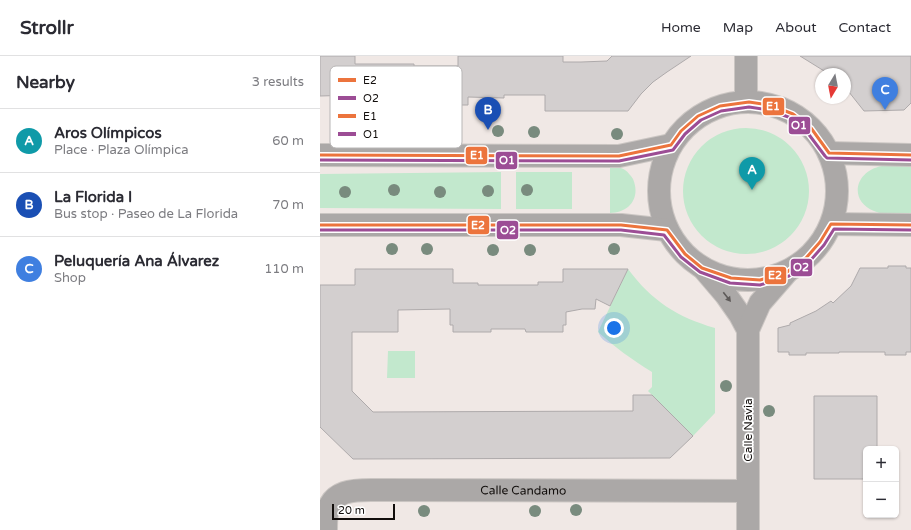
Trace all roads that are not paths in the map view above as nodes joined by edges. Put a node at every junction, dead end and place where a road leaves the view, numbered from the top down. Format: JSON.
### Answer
{"nodes":[{"id":1,"x":746,"y":56,"type":"edge"},
{"id":2,"x":746,"y":102,"type":"junction"},
{"id":3,"x":671,"y":145,"type":"junction"},
{"id":4,"x":828,"y":153,"type":"junction"},
{"id":5,"x":320,"y":155,"type":"edge"},
{"id":6,"x":911,"y":155,"type":"edge"},
{"id":7,"x":831,"y":224,"type":"junction"},
{"id":8,"x":320,"y":225,"type":"edge"},
{"id":9,"x":911,"y":225,"type":"edge"},
{"id":10,"x":667,"y":230,"type":"junction"},
{"id":11,"x":702,"y":268,"type":"junction"},
{"id":12,"x":787,"y":272,"type":"junction"},
{"id":13,"x":748,"y":330,"type":"junction"},
{"id":14,"x":748,"y":491,"type":"junction"},
{"id":15,"x":326,"y":530,"type":"edge"},
{"id":16,"x":748,"y":530,"type":"edge"}],
"edges":[{"from":1,"to":2,"type":"street"},
{"from":2,"to":3,"type":"street"},
{"from":2,"to":4,"type":"street"},
{"from":3,"to":5,"type":"street"},
{"from":3,"to":10,"type":"street"},
{"from":4,"to":6,"type":"street"},
{"from":4,"to":7,"type":"street"},
{"from":7,"to":9,"type":"street"},
{"from":7,"to":12,"type":"street"},
{"from":8,"to":10,"type":"street"},
{"from":10,"to":11,"type":"street"},
{"from":11,"to":12,"type":"street"},
{"from":11,"to":13,"type":"street","name":"Calle Navia","one_way":true},
{"from":12,"to":13,"type":"street","name":"Calle Navia"},
{"from":13,"to":14,"type":"street","name":"Calle Navia"},
{"from":14,"to":15,"type":"street","name":"Calle Candamo"},
{"from":14,"to":16,"type":"street","name":"Calle Navia"}]}
